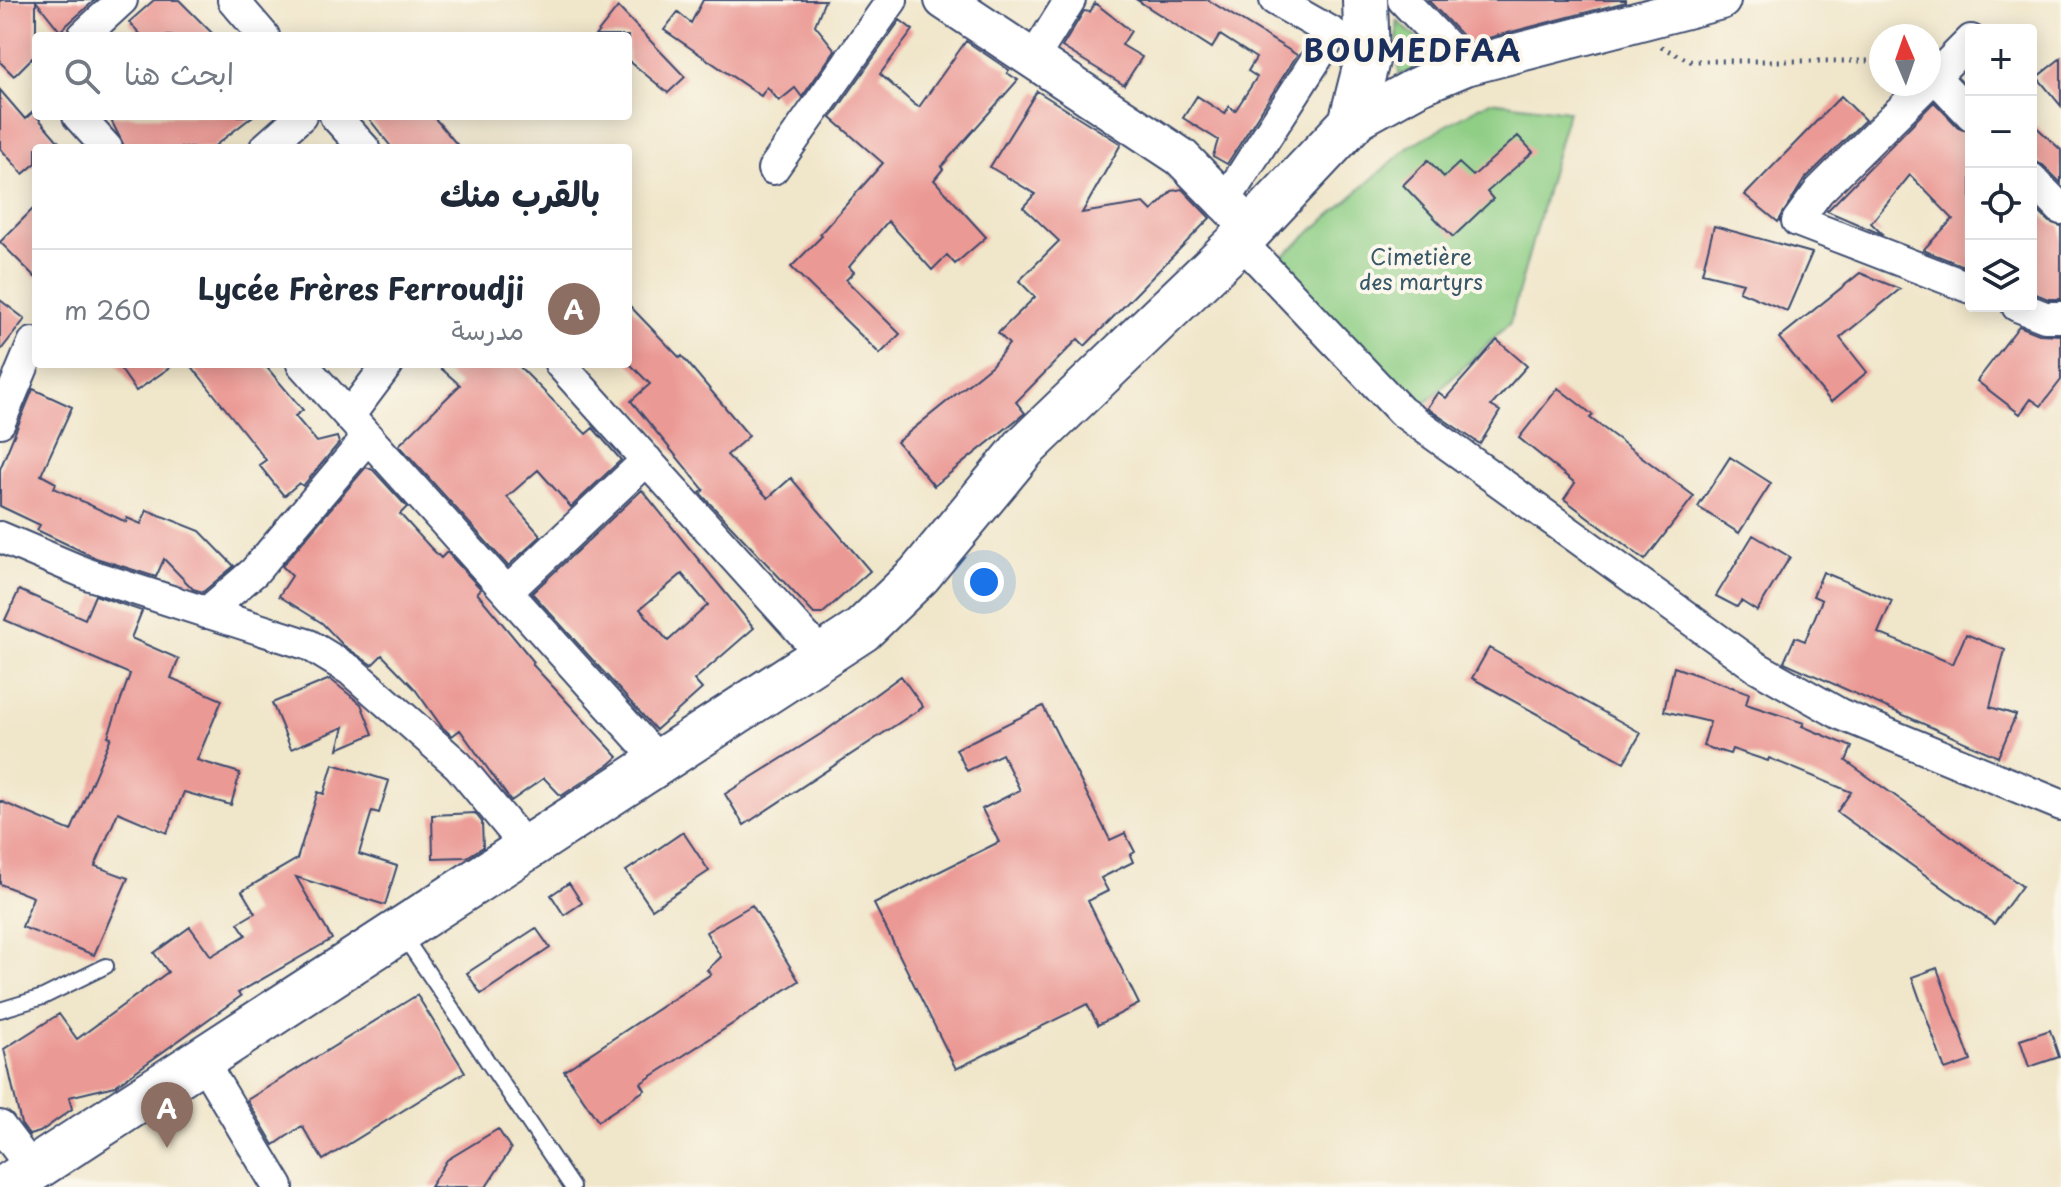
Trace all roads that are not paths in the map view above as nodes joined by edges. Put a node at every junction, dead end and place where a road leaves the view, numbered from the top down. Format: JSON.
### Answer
{"nodes":[{"id":1,"x":122,"y":0,"type":"edge"},
{"id":2,"x":233,"y":0,"type":"edge"},
{"id":3,"x":892,"y":0,"type":"edge"},
{"id":4,"x":944,"y":0,"type":"edge"},
{"id":5,"x":1070,"y":0,"type":"edge"},
{"id":6,"x":1275,"y":0,"type":"edge"},
{"id":7,"x":1403,"y":0,"type":"edge"},
{"id":8,"x":1721,"y":0,"type":"edge"},
{"id":9,"x":1355,"y":24,"type":"edge"},
{"id":10,"x":87,"y":32,"type":"edge"},
{"id":11,"x":261,"y":32,"type":"edge"},
{"id":12,"x":1965,"y":46,"type":"edge"},
{"id":13,"x":1033,"y":59,"type":"junction"},
{"id":14,"x":1466,"y":66,"type":"junction"},
{"id":15,"x":1941,"y":70,"type":"edge"},
{"id":16,"x":1941,"y":90,"type":"edge"},
{"id":17,"x":1915,"y":96,"type":"edge"},
{"id":18,"x":1965,"y":110,"type":"edge"},
{"id":19,"x":82,"y":120,"type":"edge"},
{"id":20,"x":296,"y":120,"type":"edge"},
{"id":21,"x":339,"y":120,"type":"edge"},
{"id":22,"x":1351,"y":123,"type":"junction"},
{"id":23,"x":103,"y":144,"type":"edge"},
{"id":24,"x":270,"y":144,"type":"edge"},
{"id":25,"x":360,"y":144,"type":"edge"},
{"id":26,"x":773,"y":169,"type":"dead end"},
{"id":27,"x":2037,"y":184,"type":"edge"},
{"id":28,"x":2061,"y":209,"type":"edge"},
{"id":29,"x":1239,"y":224,"type":"junction"},
{"id":30,"x":1965,"y":286,"type":"edge"},
{"id":31,"x":2032,"y":312,"type":"edge"},
{"id":32,"x":2061,"y":317,"type":"edge"},
{"id":33,"x":32,"y":345,"type":"edge"},
{"id":34,"x":306,"y":368,"type":"edge"},
{"id":35,"x":386,"y":368,"type":"edge"},
{"id":36,"x":564,"y":368,"type":"edge"},
{"id":37,"x":0,"y":422,"type":"edge"},
{"id":38,"x":358,"y":427,"type":"junction"},
{"id":39,"x":647,"y":460,"type":"junction"},
{"id":40,"x":0,"y":537,"type":"edge"},
{"id":41,"x":507,"y":592,"type":"junction"},
{"id":42,"x":206,"y":613,"type":"junction"},
{"id":43,"x":823,"y":656,"type":"junction"},
{"id":44,"x":660,"y":762,"type":"junction"},
{"id":45,"x":2061,"y":805,"type":"edge"},
{"id":46,"x":527,"y":848,"type":"junction"},
{"id":47,"x":400,"y":931,"type":"junction"},
{"id":48,"x":106,"y":966,"type":"dead end"},
{"id":49,"x":0,"y":1010,"type":"edge"},
{"id":50,"x":202,"y":1060,"type":"junction"},
{"id":51,"x":0,"y":1126,"type":"edge"},
{"id":52,"x":20,"y":1178,"type":"edge"},
{"id":53,"x":278,"y":1187,"type":"edge"},
{"id":54,"x":572,"y":1187,"type":"edge"}],
"edges":[{"from":1,"to":10,"type":"street"},
{"from":2,"to":11,"type":"street"},
{"from":3,"to":26,"type":"street"},
{"from":4,"to":13,"type":"street"},
{"from":5,"to":13,"type":"street"},
{"from":6,"to":9,"type":"street"},
{"from":7,"to":14,"type":"street"},
{"from":8,"to":14,"type":"street"},
{"from":9,"to":22,"type":"main road"},
{"from":9,"to":29,"type":"street"},
{"from":12,"to":15,"type":"street"},
{"from":13,"to":29,"type":"street"},
{"from":14,"to":22,"type":"street"},
{"from":16,"to":18,"type":"street"},
{"from":17,"to":30,"type":"street"},
{"from":19,"to":23,"type":"street"},
{"from":20,"to":24,"type":"street"},
{"from":21,"to":25,"type":"street"},
{"from":22,"to":29,"type":"main road"},
{"from":27,"to":28,"type":"street"},
{"from":29,"to":43,"type":"main road"},
{"from":29,"to":45,"type":"street"},
{"from":31,"to":32,"type":"street"},
{"from":33,"to":37,"type":"street"},
{"from":34,"to":38,"type":"street"},
{"from":35,"to":38,"type":"street"},
{"from":36,"to":39,"type":"street"},
{"from":38,"to":41,"type":"street"},
{"from":38,"to":42,"type":"street"},
{"from":39,"to":41,"type":"street"},
{"from":39,"to":43,"type":"street"},
{"from":40,"to":42,"type":"street"},
{"from":41,"to":44,"type":"street"},
{"from":42,"to":46,"type":"street"},
{"from":43,"to":44,"type":"main road"},
{"from":44,"to":46,"type":"main road"},
{"from":46,"to":47,"type":"main road"},
{"from":47,"to":50,"type":"main road"},
{"from":47,"to":54,"type":"lane"},
{"from":48,"to":49,"type":"lane"},
{"from":50,"to":52,"type":"main road"},
{"from":50,"to":53,"type":"street"},
{"from":51,"to":52,"type":"street"}]}
